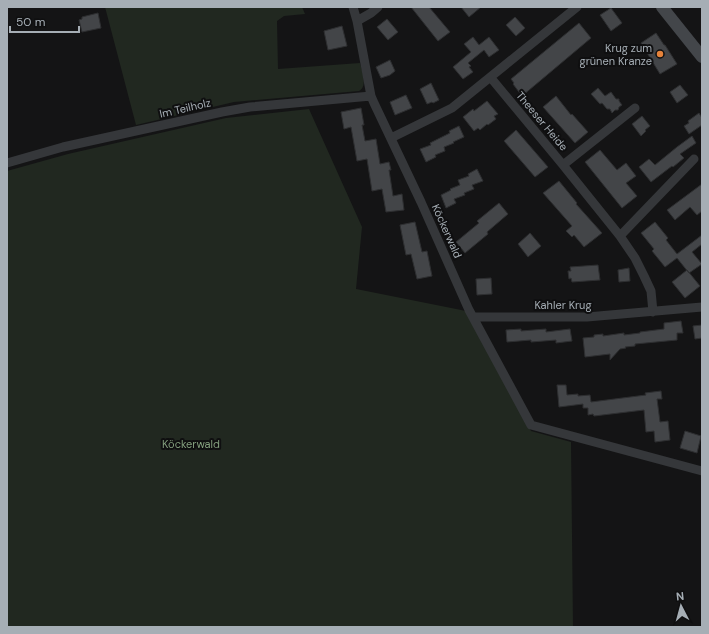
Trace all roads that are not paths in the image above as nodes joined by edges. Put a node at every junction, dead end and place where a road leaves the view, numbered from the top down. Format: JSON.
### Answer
{"nodes":[{"id":1,"x":353,"y":7,"type":"edge"},
{"id":2,"x":378,"y":7,"type":"edge"},
{"id":3,"x":577,"y":7,"type":"edge"},
{"id":4,"x":662,"y":7,"type":"edge"},
{"id":5,"x":357,"y":21,"type":"junction"},
{"id":6,"x":702,"y":57,"type":"edge"},
{"id":7,"x":490,"y":78,"type":"junction"},
{"id":8,"x":371,"y":96,"type":"junction"},
{"id":9,"x":634,"y":108,"type":"dead end"},
{"id":10,"x":392,"y":138,"type":"junction"},
{"id":11,"x":694,"y":159,"type":"dead end"},
{"id":12,"x":7,"y":163,"type":"edge"},
{"id":13,"x":563,"y":165,"type":"junction"},
{"id":14,"x":620,"y":236,"type":"junction"},
{"id":15,"x":702,"y":307,"type":"edge"},
{"id":16,"x":653,"y":312,"type":"junction"},
{"id":17,"x":473,"y":317,"type":"junction"},
{"id":18,"x":702,"y":471,"type":"edge"}],
"edges":[{"from":1,"to":5,"type":"street","name":"Köckerwald"},
{"from":2,"to":5,"type":"street"},
{"from":3,"to":7,"type":"street"},
{"from":4,"to":6,"type":"main road"},
{"from":5,"to":8,"type":"street","name":"Köckerwald"},
{"from":7,"to":10,"type":"street"},
{"from":7,"to":13,"type":"street","name":"Theeser Heide"},
{"from":8,"to":10,"type":"street","name":"Köckerwald"},
{"from":8,"to":12,"type":"street","name":"Im Teilholz"},
{"from":9,"to":13,"type":"street","name":"Theeser Heide"},
{"from":10,"to":17,"type":"street","name":"Köckerwald"},
{"from":11,"to":14,"type":"street"},
{"from":13,"to":14,"type":"street"},
{"from":14,"to":16,"type":"street"},
{"from":15,"to":16,"type":"street","name":"Kahler Krug"},
{"from":16,"to":17,"type":"street","name":"Kahler Krug"},
{"from":17,"to":18,"type":"street","name":"Köckerwald"}]}
